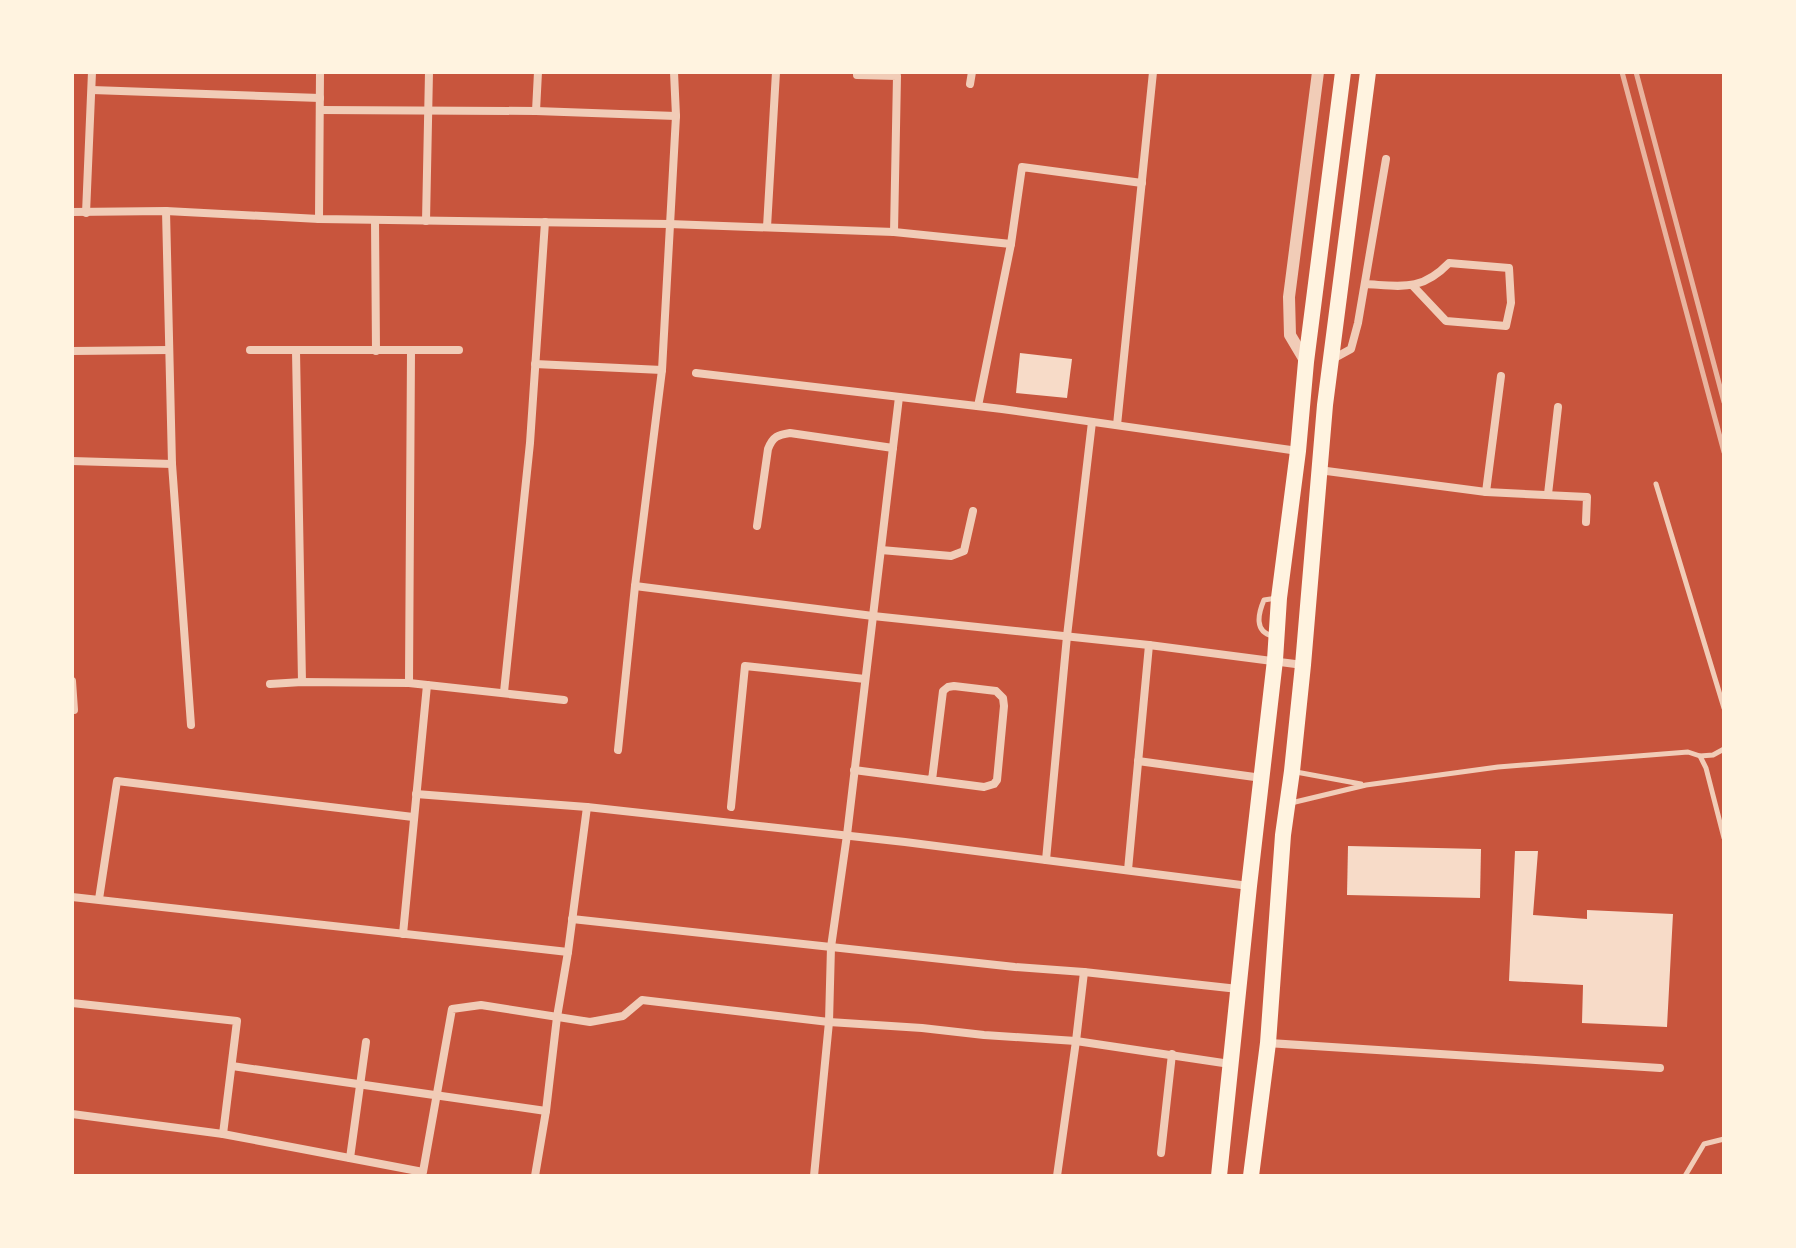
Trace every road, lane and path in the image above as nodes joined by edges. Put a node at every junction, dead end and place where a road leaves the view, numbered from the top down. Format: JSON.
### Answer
{"nodes":[{"id":1,"x":92,"y":72,"type":"edge"},
{"id":2,"x":320,"y":72,"type":"edge"},
{"id":3,"x":429,"y":72,"type":"edge"},
{"id":4,"x":538,"y":72,"type":"edge"},
{"id":5,"x":674,"y":72,"type":"edge"},
{"id":6,"x":776,"y":72,"type":"edge"},
{"id":7,"x":857,"y":72,"type":"edge"},
{"id":8,"x":972,"y":72,"type":"edge"},
{"id":9,"x":1153,"y":72,"type":"edge"},
{"id":10,"x":1318,"y":72,"type":"edge"},
{"id":11,"x":1343,"y":72,"type":"edge"},
{"id":12,"x":1368,"y":72,"type":"edge"},
{"id":13,"x":970,"y":84,"type":"dead end"},
{"id":14,"x":92,"y":90,"type":"junction"},
{"id":15,"x":320,"y":98,"type":"junction"},
{"id":16,"x":320,"y":110,"type":"junction"},
{"id":17,"x":428,"y":110,"type":"junction"},
{"id":18,"x":536,"y":111,"type":"junction"},
{"id":19,"x":676,"y":116,"type":"junction"},
{"id":20,"x":1386,"y":159,"type":"dead end"},
{"id":21,"x":1142,"y":183,"type":"junction"},
{"id":22,"x":166,"y":211,"type":"junction"},
{"id":23,"x":72,"y":212,"type":"edge"},
{"id":24,"x":86,"y":213,"type":"junction"},
{"id":25,"x":319,"y":219,"type":"junction"},
{"id":26,"x":375,"y":220,"type":"junction"},
{"id":27,"x":426,"y":221,"type":"junction"},
{"id":28,"x":545,"y":222,"type":"junction"},
{"id":29,"x":669,"y":224,"type":"junction"},
{"id":30,"x":767,"y":227,"type":"junction"},
{"id":31,"x":894,"y":232,"type":"junction"},
{"id":32,"x":1011,"y":244,"type":"junction"},
{"id":33,"x":1365,"y":284,"type":"junction"},
{"id":34,"x":1413,"y":286,"type":"junction"},
{"id":35,"x":169,"y":350,"type":"junction"},
{"id":36,"x":250,"y":350,"type":"dead end"},
{"id":37,"x":459,"y":350,"type":"dead end"},
{"id":38,"x":72,"y":351,"type":"edge"},
{"id":39,"x":296,"y":351,"type":"junction"},
{"id":40,"x":376,"y":351,"type":"junction"},
{"id":41,"x":411,"y":351,"type":"junction"},
{"id":42,"x":1330,"y":361,"type":"junction"},
{"id":43,"x":1306,"y":362,"type":"junction"},
{"id":44,"x":535,"y":364,"type":"junction"},
{"id":45,"x":662,"y":370,"type":"junction"},
{"id":46,"x":696,"y":373,"type":"dead end"},
{"id":47,"x":1501,"y":376,"type":"dead end"},
{"id":48,"x":899,"y":397,"type":"junction"},
{"id":49,"x":978,"y":406,"type":"junction"},
{"id":50,"x":1558,"y":407,"type":"dead end"},
{"id":51,"x":1092,"y":422,"type":"junction"},
{"id":52,"x":1117,"y":425,"type":"junction"},
{"id":53,"x":893,"y":448,"type":"junction"},
{"id":54,"x":1298,"y":451,"type":"junction"},
{"id":55,"x":72,"y":461,"type":"edge"},
{"id":56,"x":172,"y":464,"type":"junction"},
{"id":57,"x":1318,"y":469,"type":"junction"},
{"id":58,"x":1656,"y":484,"type":"dead end"},
{"id":59,"x":1486,"y":492,"type":"junction"},
{"id":60,"x":1548,"y":494,"type":"junction"},
{"id":61,"x":973,"y":511,"type":"dead end"},
{"id":62,"x":1586,"y":522,"type":"dead end"},
{"id":63,"x":757,"y":526,"type":"dead end"},
{"id":64,"x":881,"y":550,"type":"junction"},
{"id":65,"x":635,"y":586,"type":"junction"},
{"id":66,"x":873,"y":616,"type":"junction"},
{"id":67,"x":1067,"y":636,"type":"junction"},
{"id":68,"x":1149,"y":645,"type":"junction"},
{"id":69,"x":1275,"y":660,"type":"junction"},
{"id":70,"x":1303,"y":665,"type":"junction"},
{"id":71,"x":865,"y":679,"type":"junction"},
{"id":72,"x":72,"y":681,"type":"edge"},
{"id":73,"x":302,"y":682,"type":"junction"},
{"id":74,"x":409,"y":683,"type":"junction"},
{"id":75,"x":270,"y":684,"type":"dead end"},
{"id":76,"x":427,"y":685,"type":"junction"},
{"id":77,"x":504,"y":692,"type":"junction"},
{"id":78,"x":564,"y":700,"type":"dead end"},
{"id":79,"x":1724,"y":708,"type":"edge"},
{"id":80,"x":74,"y":710,"type":"dead end"},
{"id":81,"x":191,"y":725,"type":"dead end"},
{"id":82,"x":1724,"y":749,"type":"edge"},
{"id":83,"x":618,"y":750,"type":"dead end"},
{"id":84,"x":1700,"y":756,"type":"junction"},
{"id":85,"x":1138,"y":761,"type":"junction"},
{"id":86,"x":854,"y":770,"type":"junction"},
{"id":87,"x":1292,"y":771,"type":"junction"},
{"id":88,"x":1262,"y":778,"type":"junction"},
{"id":89,"x":932,"y":780,"type":"junction"},
{"id":90,"x":1366,"y":785,"type":"junction"},
{"id":91,"x":416,"y":794,"type":"junction"},
{"id":92,"x":1287,"y":804,"type":"junction"},
{"id":93,"x":587,"y":807,"type":"junction"},
{"id":94,"x":731,"y":807,"type":"dead end"},
{"id":95,"x":413,"y":817,"type":"junction"},
{"id":96,"x":847,"y":835,"type":"junction"},
{"id":97,"x":1724,"y":838,"type":"edge"},
{"id":98,"x":1046,"y":860,"type":"junction"},
{"id":99,"x":1128,"y":870,"type":"junction"},
{"id":100,"x":1249,"y":886,"type":"junction"},
{"id":101,"x":72,"y":897,"type":"edge"},
{"id":102,"x":99,"y":899,"type":"junction"},
{"id":103,"x":572,"y":919,"type":"junction"},
{"id":104,"x":403,"y":934,"type":"junction"},
{"id":105,"x":831,"y":947,"type":"junction"},
{"id":106,"x":568,"y":952,"type":"junction"},
{"id":107,"x":1084,"y":972,"type":"junction"},
{"id":108,"x":1238,"y":989,"type":"junction"},
{"id":109,"x":72,"y":1003,"type":"edge"},
{"id":110,"x":557,"y":1017,"type":"junction"},
{"id":111,"x":829,"y":1022,"type":"junction"},
{"id":112,"x":1076,"y":1041,"type":"junction"},
{"id":113,"x":366,"y":1042,"type":"dead end"},
{"id":114,"x":1268,"y":1043,"type":"junction"},
{"id":115,"x":1172,"y":1054,"type":"junction"},
{"id":116,"x":1231,"y":1064,"type":"junction"},
{"id":117,"x":232,"y":1066,"type":"junction"},
{"id":118,"x":1660,"y":1068,"type":"dead end"},
{"id":119,"x":361,"y":1084,"type":"junction"},
{"id":120,"x":436,"y":1095,"type":"junction"},
{"id":121,"x":546,"y":1111,"type":"junction"},
{"id":122,"x":72,"y":1114,"type":"edge"},
{"id":123,"x":223,"y":1134,"type":"junction"},
{"id":124,"x":1724,"y":1139,"type":"edge"},
{"id":125,"x":1161,"y":1153,"type":"dead end"},
{"id":126,"x":350,"y":1158,"type":"junction"},
{"id":127,"x":423,"y":1174,"type":"edge"},
{"id":128,"x":535,"y":1176,"type":"edge"},
{"id":129,"x":814,"y":1176,"type":"edge"},
{"id":130,"x":1057,"y":1176,"type":"edge"},
{"id":131,"x":1219,"y":1176,"type":"edge"},
{"id":132,"x":1251,"y":1176,"type":"edge"},
{"id":133,"x":1685,"y":1176,"type":"edge"}],
"edges":[{"from":1,"to":14,"type":"street"},
{"from":2,"to":15,"type":"street"},
{"from":3,"to":17,"type":"street"},
{"from":4,"to":18,"type":"street"},
{"from":5,"to":19,"type":"street"},
{"from":6,"to":30,"type":"street"},
{"from":7,"to":31,"type":"street"},
{"from":8,"to":13,"type":"street"},
{"from":9,"to":21,"type":"street"},
{"from":10,"to":43,"type":"street"},
{"from":11,"to":43,"type":"main road"},
{"from":12,"to":42,"type":"main road"},
{"from":14,"to":15,"type":"street"},
{"from":14,"to":24,"type":"street"},
{"from":15,"to":16,"type":"street"},
{"from":16,"to":17,"type":"street"},
{"from":16,"to":25,"type":"street"},
{"from":17,"to":18,"type":"street"},
{"from":17,"to":27,"type":"street"},
{"from":18,"to":19,"type":"street"},
{"from":19,"to":29,"type":"street"},
{"from":20,"to":33,"type":"street"},
{"from":21,"to":32,"type":"street"},
{"from":21,"to":52,"type":"street"},
{"from":22,"to":24,"type":"street"},
{"from":22,"to":25,"type":"street"},
{"from":22,"to":35,"type":"street"},
{"from":23,"to":24,"type":"street"},
{"from":25,"to":26,"type":"street"},
{"from":26,"to":27,"type":"street"},
{"from":26,"to":40,"type":"street"},
{"from":27,"to":28,"type":"street"},
{"from":28,"to":29,"type":"street"},
{"from":28,"to":44,"type":"street"},
{"from":29,"to":30,"type":"street"},
{"from":29,"to":45,"type":"street"},
{"from":30,"to":31,"type":"street"},
{"from":31,"to":32,"type":"street"},
{"from":32,"to":49,"type":"street"},
{"from":33,"to":34,"type":"street"},
{"from":33,"to":42,"type":"street"},
{"from":34,"to":34,"type":"street"},
{"from":35,"to":38,"type":"street"},
{"from":35,"to":56,"type":"street"},
{"from":36,"to":39,"type":"street"},
{"from":37,"to":41,"type":"street"},
{"from":39,"to":40,"type":"street"},
{"from":39,"to":73,"type":"street"},
{"from":40,"to":41,"type":"street"},
{"from":41,"to":74,"type":"street"},
{"from":42,"to":57,"type":"main road"},
{"from":43,"to":54,"type":"main road"},
{"from":44,"to":45,"type":"street"},
{"from":44,"to":77,"type":"street"},
{"from":45,"to":65,"type":"street"},
{"from":46,"to":48,"type":"street"},
{"from":47,"to":59,"type":"street"},
{"from":48,"to":49,"type":"street"},
{"from":48,"to":53,"type":"street"},
{"from":49,"to":51,"type":"street"},
{"from":50,"to":60,"type":"street"},
{"from":51,"to":52,"type":"street"},
{"from":51,"to":67,"type":"street"},
{"from":52,"to":54,"type":"street"},
{"from":53,"to":63,"type":"street"},
{"from":53,"to":64,"type":"street"},
{"from":54,"to":69,"type":"main road"},
{"from":55,"to":56,"type":"street"},
{"from":56,"to":81,"type":"street"},
{"from":57,"to":59,"type":"street"},
{"from":57,"to":70,"type":"main road"},
{"from":58,"to":79,"type":"lane"},
{"from":59,"to":60,"type":"street"},
{"from":60,"to":62,"type":"street"},
{"from":61,"to":64,"type":"street"},
{"from":64,"to":66,"type":"street"},
{"from":65,"to":66,"type":"street"},
{"from":65,"to":83,"type":"street"},
{"from":66,"to":67,"type":"street"},
{"from":66,"to":71,"type":"street"},
{"from":67,"to":68,"type":"street"},
{"from":67,"to":98,"type":"street"},
{"from":68,"to":69,"type":"street"},
{"from":68,"to":85,"type":"street"},
{"from":69,"to":70,"type":"street"},
{"from":69,"to":88,"type":"main road"},
{"from":70,"to":87,"type":"main road"},
{"from":71,"to":86,"type":"street"},
{"from":71,"to":94,"type":"street"},
{"from":72,"to":80,"type":"street"},
{"from":73,"to":74,"type":"street"},
{"from":73,"to":75,"type":"street"},
{"from":74,"to":76,"type":"street"},
{"from":76,"to":77,"type":"street"},
{"from":76,"to":91,"type":"street"},
{"from":77,"to":78,"type":"street"},
{"from":82,"to":84,"type":"lane"},
{"from":84,"to":90,"type":"lane"},
{"from":84,"to":97,"type":"lane"},
{"from":85,"to":88,"type":"street"},
{"from":85,"to":99,"type":"street"},
{"from":86,"to":89,"type":"street"},
{"from":86,"to":96,"type":"street"},
{"from":87,"to":90,"type":"lane"},
{"from":87,"to":92,"type":"main road"},
{"from":88,"to":100,"type":"main road"},
{"from":89,"to":89,"type":"street"},
{"from":90,"to":92,"type":"lane"},
{"from":91,"to":93,"type":"street"},
{"from":91,"to":95,"type":"street"},
{"from":92,"to":114,"type":"main road"},
{"from":93,"to":96,"type":"street"},
{"from":93,"to":103,"type":"street"},
{"from":95,"to":102,"type":"street"},
{"from":95,"to":104,"type":"street"},
{"from":96,"to":98,"type":"street"},
{"from":96,"to":105,"type":"street"},
{"from":98,"to":99,"type":"street"},
{"from":99,"to":100,"type":"street"},
{"from":100,"to":108,"type":"main road"},
{"from":101,"to":102,"type":"street"},
{"from":102,"to":104,"type":"street"},
{"from":103,"to":105,"type":"street"},
{"from":103,"to":106,"type":"street"},
{"from":104,"to":106,"type":"street"},
{"from":105,"to":107,"type":"street"},
{"from":105,"to":111,"type":"street"},
{"from":106,"to":110,"type":"street"},
{"from":107,"to":108,"type":"street"},
{"from":107,"to":112,"type":"street"},
{"from":108,"to":116,"type":"main road"},
{"from":109,"to":117,"type":"street"},
{"from":110,"to":111,"type":"street"},
{"from":110,"to":120,"type":"street"},
{"from":110,"to":121,"type":"street"},
{"from":111,"to":112,"type":"street"},
{"from":111,"to":129,"type":"street"},
{"from":112,"to":115,"type":"street"},
{"from":112,"to":130,"type":"street"},
{"from":113,"to":119,"type":"street"},
{"from":114,"to":118,"type":"street"},
{"from":114,"to":132,"type":"main road"},
{"from":115,"to":116,"type":"street"},
{"from":115,"to":125,"type":"street"},
{"from":116,"to":131,"type":"main road"},
{"from":117,"to":119,"type":"street"},
{"from":117,"to":123,"type":"street"},
{"from":119,"to":120,"type":"street"},
{"from":119,"to":126,"type":"street"},
{"from":120,"to":121,"type":"street"},
{"from":120,"to":127,"type":"street"},
{"from":121,"to":128,"type":"street"},
{"from":122,"to":123,"type":"street"},
{"from":123,"to":126,"type":"street"},
{"from":124,"to":133,"type":"lane"},
{"from":126,"to":127,"type":"street"}]}
